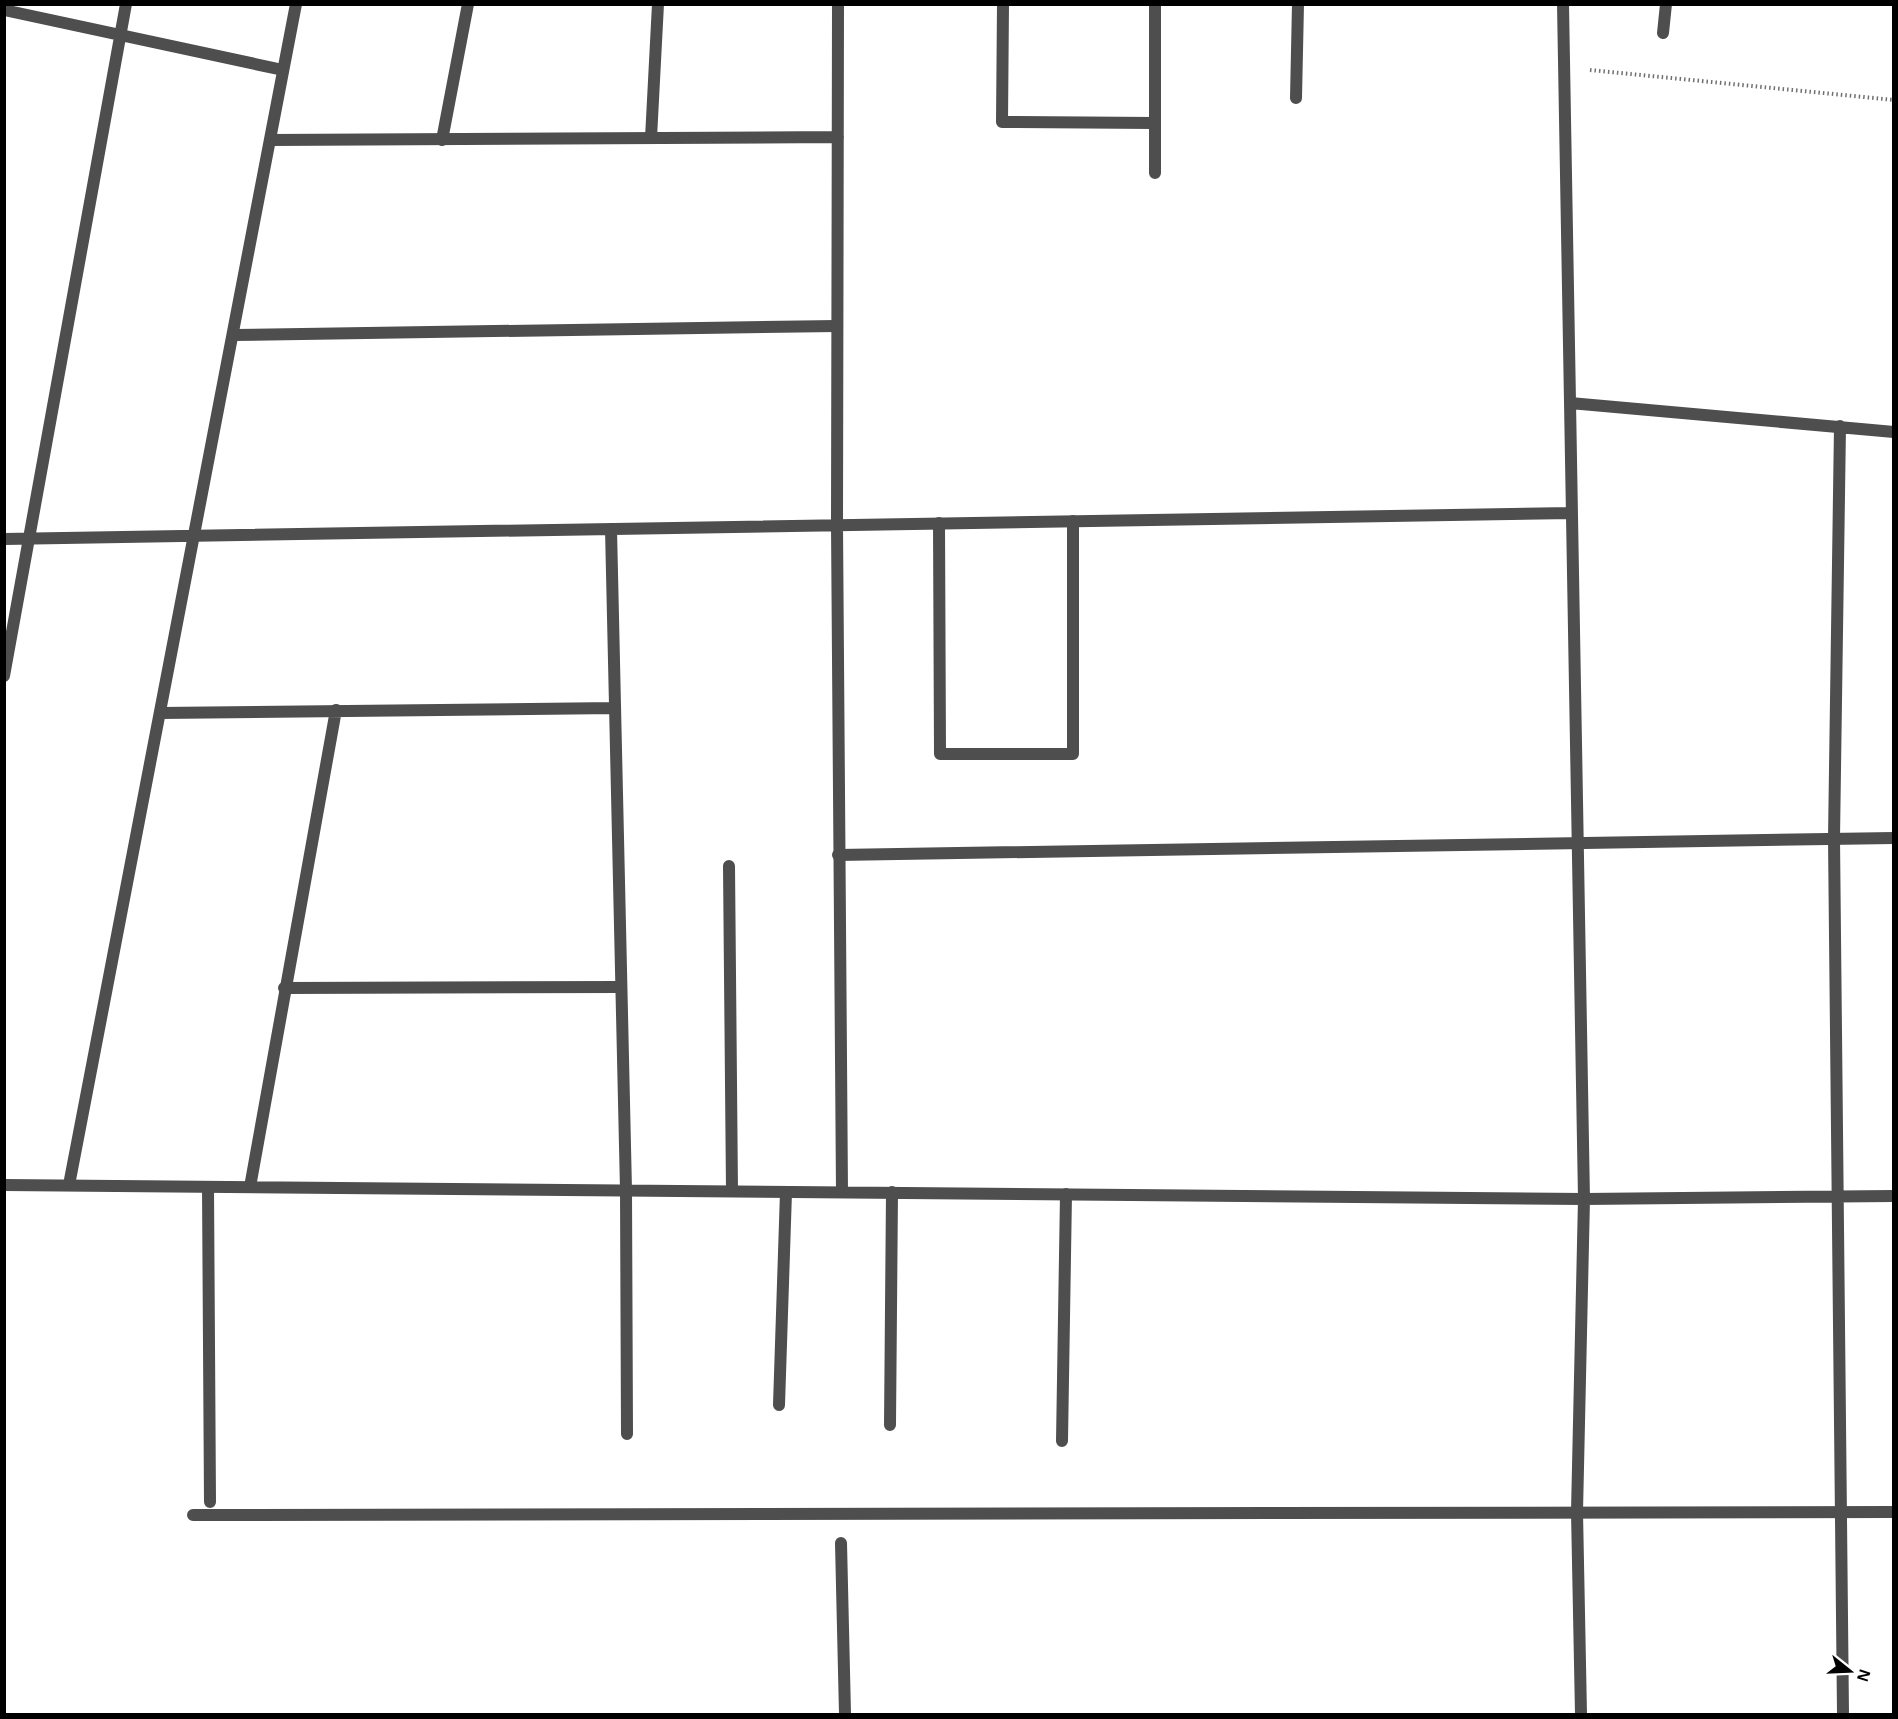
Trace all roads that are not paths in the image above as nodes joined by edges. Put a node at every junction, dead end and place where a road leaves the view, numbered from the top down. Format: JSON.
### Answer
{"nodes":[{"id":1,"x":126,"y":4,"type":"edge"},
{"id":2,"x":296,"y":4,"type":"edge"},
{"id":3,"x":468,"y":4,"type":"edge"},
{"id":4,"x":658,"y":4,"type":"edge"},
{"id":5,"x":838,"y":4,"type":"edge"},
{"id":6,"x":1003,"y":4,"type":"edge"},
{"id":7,"x":1155,"y":4,"type":"edge"},
{"id":8,"x":1298,"y":4,"type":"edge"},
{"id":9,"x":1563,"y":4,"type":"edge"},
{"id":10,"x":1666,"y":4,"type":"edge"},
{"id":11,"x":4,"y":10,"type":"edge"},
{"id":12,"x":1663,"y":33,"type":"dead end"},
{"id":13,"x":121,"y":34,"type":"junction"},
{"id":14,"x":284,"y":70,"type":"junction"},
{"id":15,"x":1296,"y":98,"type":"dead end"},
{"id":16,"x":1154,"y":123,"type":"junction"},
{"id":17,"x":838,"y":137,"type":"junction"},
{"id":18,"x":651,"y":138,"type":"junction"},
{"id":19,"x":270,"y":140,"type":"junction"},
{"id":20,"x":442,"y":140,"type":"junction"},
{"id":21,"x":1155,"y":173,"type":"dead end"},
{"id":22,"x":837,"y":326,"type":"junction"},
{"id":23,"x":233,"y":335,"type":"junction"},
{"id":24,"x":1570,"y":403,"type":"junction"},
{"id":25,"x":1840,"y":426,"type":"junction"},
{"id":26,"x":1893,"y":432,"type":"edge"},
{"id":27,"x":1572,"y":513,"type":"junction"},
{"id":28,"x":1073,"y":521,"type":"junction"},
{"id":29,"x":939,"y":524,"type":"junction"},
{"id":30,"x":837,"y":525,"type":"junction"},
{"id":31,"x":611,"y":529,"type":"junction"},
{"id":32,"x":194,"y":536,"type":"junction"},
{"id":33,"x":29,"y":538,"type":"junction"},
{"id":34,"x":4,"y":539,"type":"edge"},
{"id":35,"x":4,"y":676,"type":"edge"},
{"id":36,"x":615,"y":708,"type":"junction"},
{"id":37,"x":336,"y":710,"type":"junction"},
{"id":38,"x":160,"y":713,"type":"junction"},
{"id":39,"x":1834,"y":838,"type":"junction"},
{"id":40,"x":1893,"y":838,"type":"edge"},
{"id":41,"x":1577,"y":841,"type":"junction"},
{"id":42,"x":838,"y":855,"type":"junction"},
{"id":43,"x":729,"y":866,"type":"dead end"},
{"id":44,"x":621,"y":987,"type":"junction"},
{"id":45,"x":284,"y":988,"type":"junction"},
{"id":46,"x":4,"y":1185,"type":"edge"},
{"id":47,"x":69,"y":1185,"type":"junction"},
{"id":48,"x":208,"y":1187,"type":"junction"},
{"id":49,"x":250,"y":1187,"type":"junction"},
{"id":50,"x":626,"y":1190,"type":"junction"},
{"id":51,"x":732,"y":1191,"type":"junction"},
{"id":52,"x":786,"y":1192,"type":"junction"},
{"id":53,"x":842,"y":1192,"type":"junction"},
{"id":54,"x":892,"y":1192,"type":"junction"},
{"id":55,"x":1066,"y":1194,"type":"junction"},
{"id":56,"x":1838,"y":1196,"type":"junction"},
{"id":57,"x":1893,"y":1196,"type":"edge"},
{"id":58,"x":1584,"y":1198,"type":"junction"},
{"id":59,"x":779,"y":1405,"type":"dead end"},
{"id":60,"x":890,"y":1425,"type":"dead end"},
{"id":61,"x":627,"y":1434,"type":"dead end"},
{"id":62,"x":1062,"y":1441,"type":"dead end"},
{"id":63,"x":210,"y":1502,"type":"dead end"},
{"id":64,"x":1577,"y":1512,"type":"junction"},
{"id":65,"x":1840,"y":1512,"type":"junction"},
{"id":66,"x":1893,"y":1512,"type":"edge"},
{"id":67,"x":193,"y":1515,"type":"dead end"},
{"id":68,"x":841,"y":1543,"type":"dead end"},
{"id":69,"x":845,"y":1714,"type":"edge"},
{"id":70,"x":1581,"y":1714,"type":"edge"},
{"id":71,"x":1843,"y":1714,"type":"edge"}],
"edges":[{"from":1,"to":13,"type":"street"},
{"from":2,"to":14,"type":"street"},
{"from":3,"to":20,"type":"street"},
{"from":4,"to":18,"type":"street"},
{"from":5,"to":17,"type":"street"},
{"from":6,"to":16,"type":"street"},
{"from":7,"to":16,"type":"street"},
{"from":8,"to":15,"type":"street"},
{"from":9,"to":24,"type":"street"},
{"from":10,"to":12,"type":"street"},
{"from":11,"to":13,"type":"street"},
{"from":13,"to":14,"type":"street"},
{"from":13,"to":33,"type":"street"},
{"from":14,"to":19,"type":"street"},
{"from":16,"to":21,"type":"street"},
{"from":17,"to":18,"type":"street"},
{"from":17,"to":22,"type":"street"},
{"from":18,"to":20,"type":"street"},
{"from":19,"to":20,"type":"street"},
{"from":19,"to":23,"type":"street"},
{"from":22,"to":23,"type":"street"},
{"from":22,"to":30,"type":"street"},
{"from":23,"to":32,"type":"street"},
{"from":24,"to":25,"type":"street"},
{"from":24,"to":27,"type":"street"},
{"from":25,"to":26,"type":"street"},
{"from":25,"to":39,"type":"street"},
{"from":27,"to":28,"type":"street"},
{"from":27,"to":41,"type":"street"},
{"from":28,"to":29,"type":"street"},
{"from":28,"to":29,"type":"street"},
{"from":29,"to":30,"type":"street"},
{"from":30,"to":31,"type":"street"},
{"from":30,"to":42,"type":"street"},
{"from":31,"to":32,"type":"street"},
{"from":31,"to":36,"type":"street"},
{"from":32,"to":33,"type":"street"},
{"from":32,"to":38,"type":"street"},
{"from":33,"to":34,"type":"street"},
{"from":33,"to":35,"type":"street"},
{"from":36,"to":37,"type":"street"},
{"from":36,"to":44,"type":"street"},
{"from":37,"to":38,"type":"street"},
{"from":37,"to":45,"type":"street"},
{"from":38,"to":47,"type":"street"},
{"from":39,"to":40,"type":"street"},
{"from":39,"to":41,"type":"street"},
{"from":39,"to":56,"type":"street"},
{"from":41,"to":42,"type":"street"},
{"from":41,"to":58,"type":"street"},
{"from":42,"to":53,"type":"street"},
{"from":43,"to":51,"type":"street"},
{"from":44,"to":45,"type":"street"},
{"from":44,"to":50,"type":"street"},
{"from":45,"to":49,"type":"street"},
{"from":46,"to":47,"type":"street"},
{"from":47,"to":48,"type":"street"},
{"from":48,"to":49,"type":"street"},
{"from":48,"to":63,"type":"street"},
{"from":49,"to":50,"type":"street"},
{"from":50,"to":51,"type":"street"},
{"from":50,"to":61,"type":"street"},
{"from":51,"to":52,"type":"street"},
{"from":52,"to":53,"type":"street"},
{"from":52,"to":59,"type":"street"},
{"from":53,"to":54,"type":"street"},
{"from":54,"to":55,"type":"street"},
{"from":54,"to":60,"type":"street"},
{"from":55,"to":58,"type":"street"},
{"from":55,"to":62,"type":"street"},
{"from":56,"to":57,"type":"street"},
{"from":56,"to":58,"type":"street"},
{"from":56,"to":65,"type":"street"},
{"from":58,"to":64,"type":"street"},
{"from":64,"to":65,"type":"street"},
{"from":64,"to":67,"type":"street"},
{"from":64,"to":70,"type":"street"},
{"from":65,"to":66,"type":"street"},
{"from":65,"to":71,"type":"street"},
{"from":68,"to":69,"type":"street"}]}
